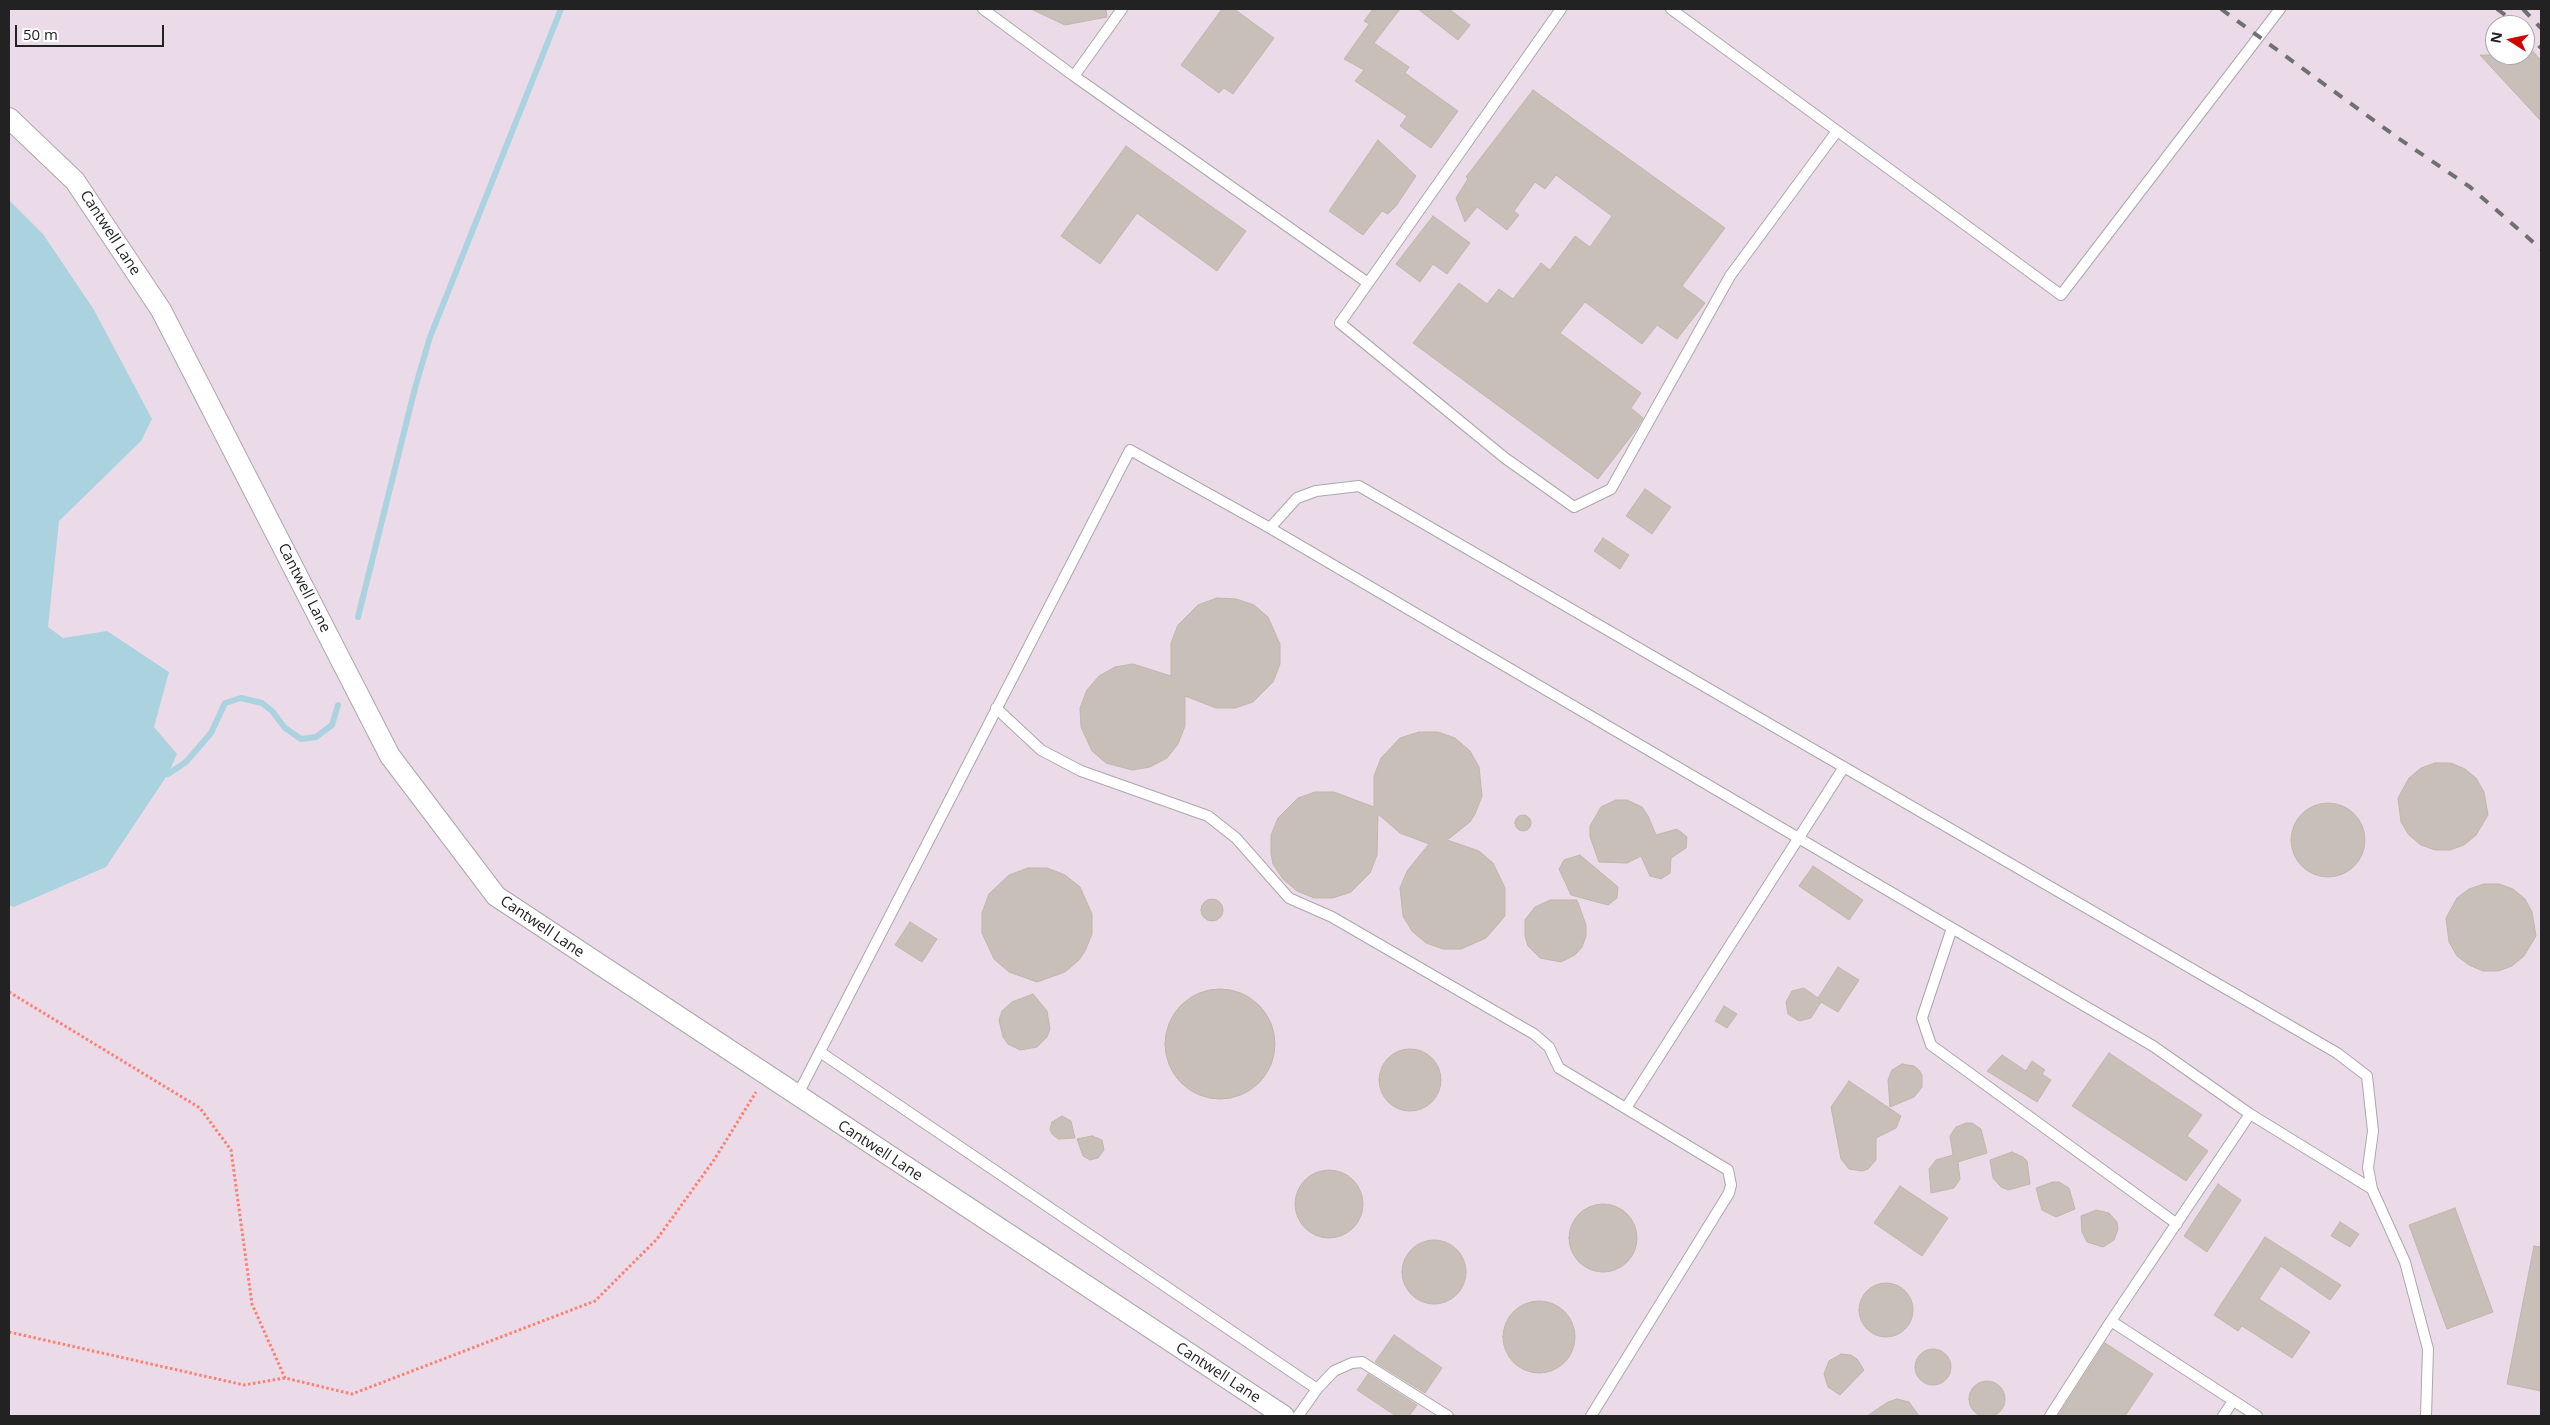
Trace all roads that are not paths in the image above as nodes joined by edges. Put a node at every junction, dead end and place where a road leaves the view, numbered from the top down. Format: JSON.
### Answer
{"nodes":[{"id":1,"x":983,"y":9,"type":"edge"},
{"id":2,"x":1122,"y":9,"type":"edge"},
{"id":3,"x":1561,"y":9,"type":"edge"},
{"id":4,"x":1671,"y":9,"type":"edge"},
{"id":5,"x":2280,"y":9,"type":"edge"},
{"id":6,"x":1074,"y":76,"type":"junction"},
{"id":7,"x":9,"y":118,"type":"edge"},
{"id":8,"x":1837,"y":130,"type":"junction"},
{"id":9,"x":1368,"y":283,"type":"junction"},
{"id":10,"x":1270,"y":528,"type":"junction"},
{"id":11,"x":996,"y":708,"type":"junction"},
{"id":12,"x":1844,"y":767,"type":"junction"},
{"id":13,"x":1798,"y":837,"type":"junction"},
{"id":14,"x":1952,"y":928,"type":"junction"},
{"id":15,"x":820,"y":1052,"type":"junction"},
{"id":16,"x":797,"y":1096,"type":"junction"},
{"id":17,"x":1626,"y":1108,"type":"junction"},
{"id":18,"x":2250,"y":1114,"type":"junction"},
{"id":19,"x":2372,"y":1189,"type":"junction"},
{"id":20,"x":2176,"y":1224,"type":"junction"},
{"id":21,"x":2111,"y":1321,"type":"junction"},
{"id":22,"x":1317,"y":1388,"type":"junction"},
{"id":23,"x":2233,"y":1401,"type":"junction"},
{"id":24,"x":1284,"y":1416,"type":"edge"},
{"id":25,"x":1298,"y":1416,"type":"edge"},
{"id":26,"x":1448,"y":1416,"type":"edge"},
{"id":27,"x":1591,"y":1416,"type":"edge"},
{"id":28,"x":2050,"y":1416,"type":"edge"},
{"id":29,"x":2223,"y":1416,"type":"edge"},
{"id":30,"x":2257,"y":1416,"type":"edge"},
{"id":31,"x":2426,"y":1416,"type":"edge"}],
"edges":[{"from":1,"to":6,"type":"lane"},
{"from":2,"to":6,"type":"lane"},
{"from":3,"to":9,"type":"lane"},
{"from":4,"to":8,"type":"lane"},
{"from":5,"to":8,"type":"lane"},
{"from":6,"to":9,"type":"lane"},
{"from":7,"to":16,"type":"street","name":"Cantwell Lane"},
{"from":8,"to":9,"type":"lane"},
{"from":10,"to":11,"type":"lane"},
{"from":10,"to":12,"type":"lane"},
{"from":10,"to":13,"type":"lane"},
{"from":11,"to":15,"type":"lane"},
{"from":11,"to":17,"type":"lane"},
{"from":12,"to":13,"type":"lane"},
{"from":12,"to":19,"type":"lane"},
{"from":13,"to":14,"type":"lane"},
{"from":13,"to":17,"type":"lane"},
{"from":14,"to":18,"type":"lane"},
{"from":14,"to":20,"type":"lane"},
{"from":15,"to":16,"type":"lane"},
{"from":15,"to":22,"type":"lane"},
{"from":16,"to":24,"type":"street","name":"Cantwell Lane"},
{"from":17,"to":27,"type":"lane"},
{"from":18,"to":19,"type":"lane"},
{"from":18,"to":20,"type":"lane"},
{"from":19,"to":31,"type":"lane"},
{"from":20,"to":21,"type":"lane"},
{"from":21,"to":23,"type":"lane"},
{"from":21,"to":28,"type":"lane"},
{"from":22,"to":25,"type":"lane"},
{"from":22,"to":26,"type":"lane"},
{"from":23,"to":29,"type":"lane"},
{"from":23,"to":30,"type":"lane"}]}
